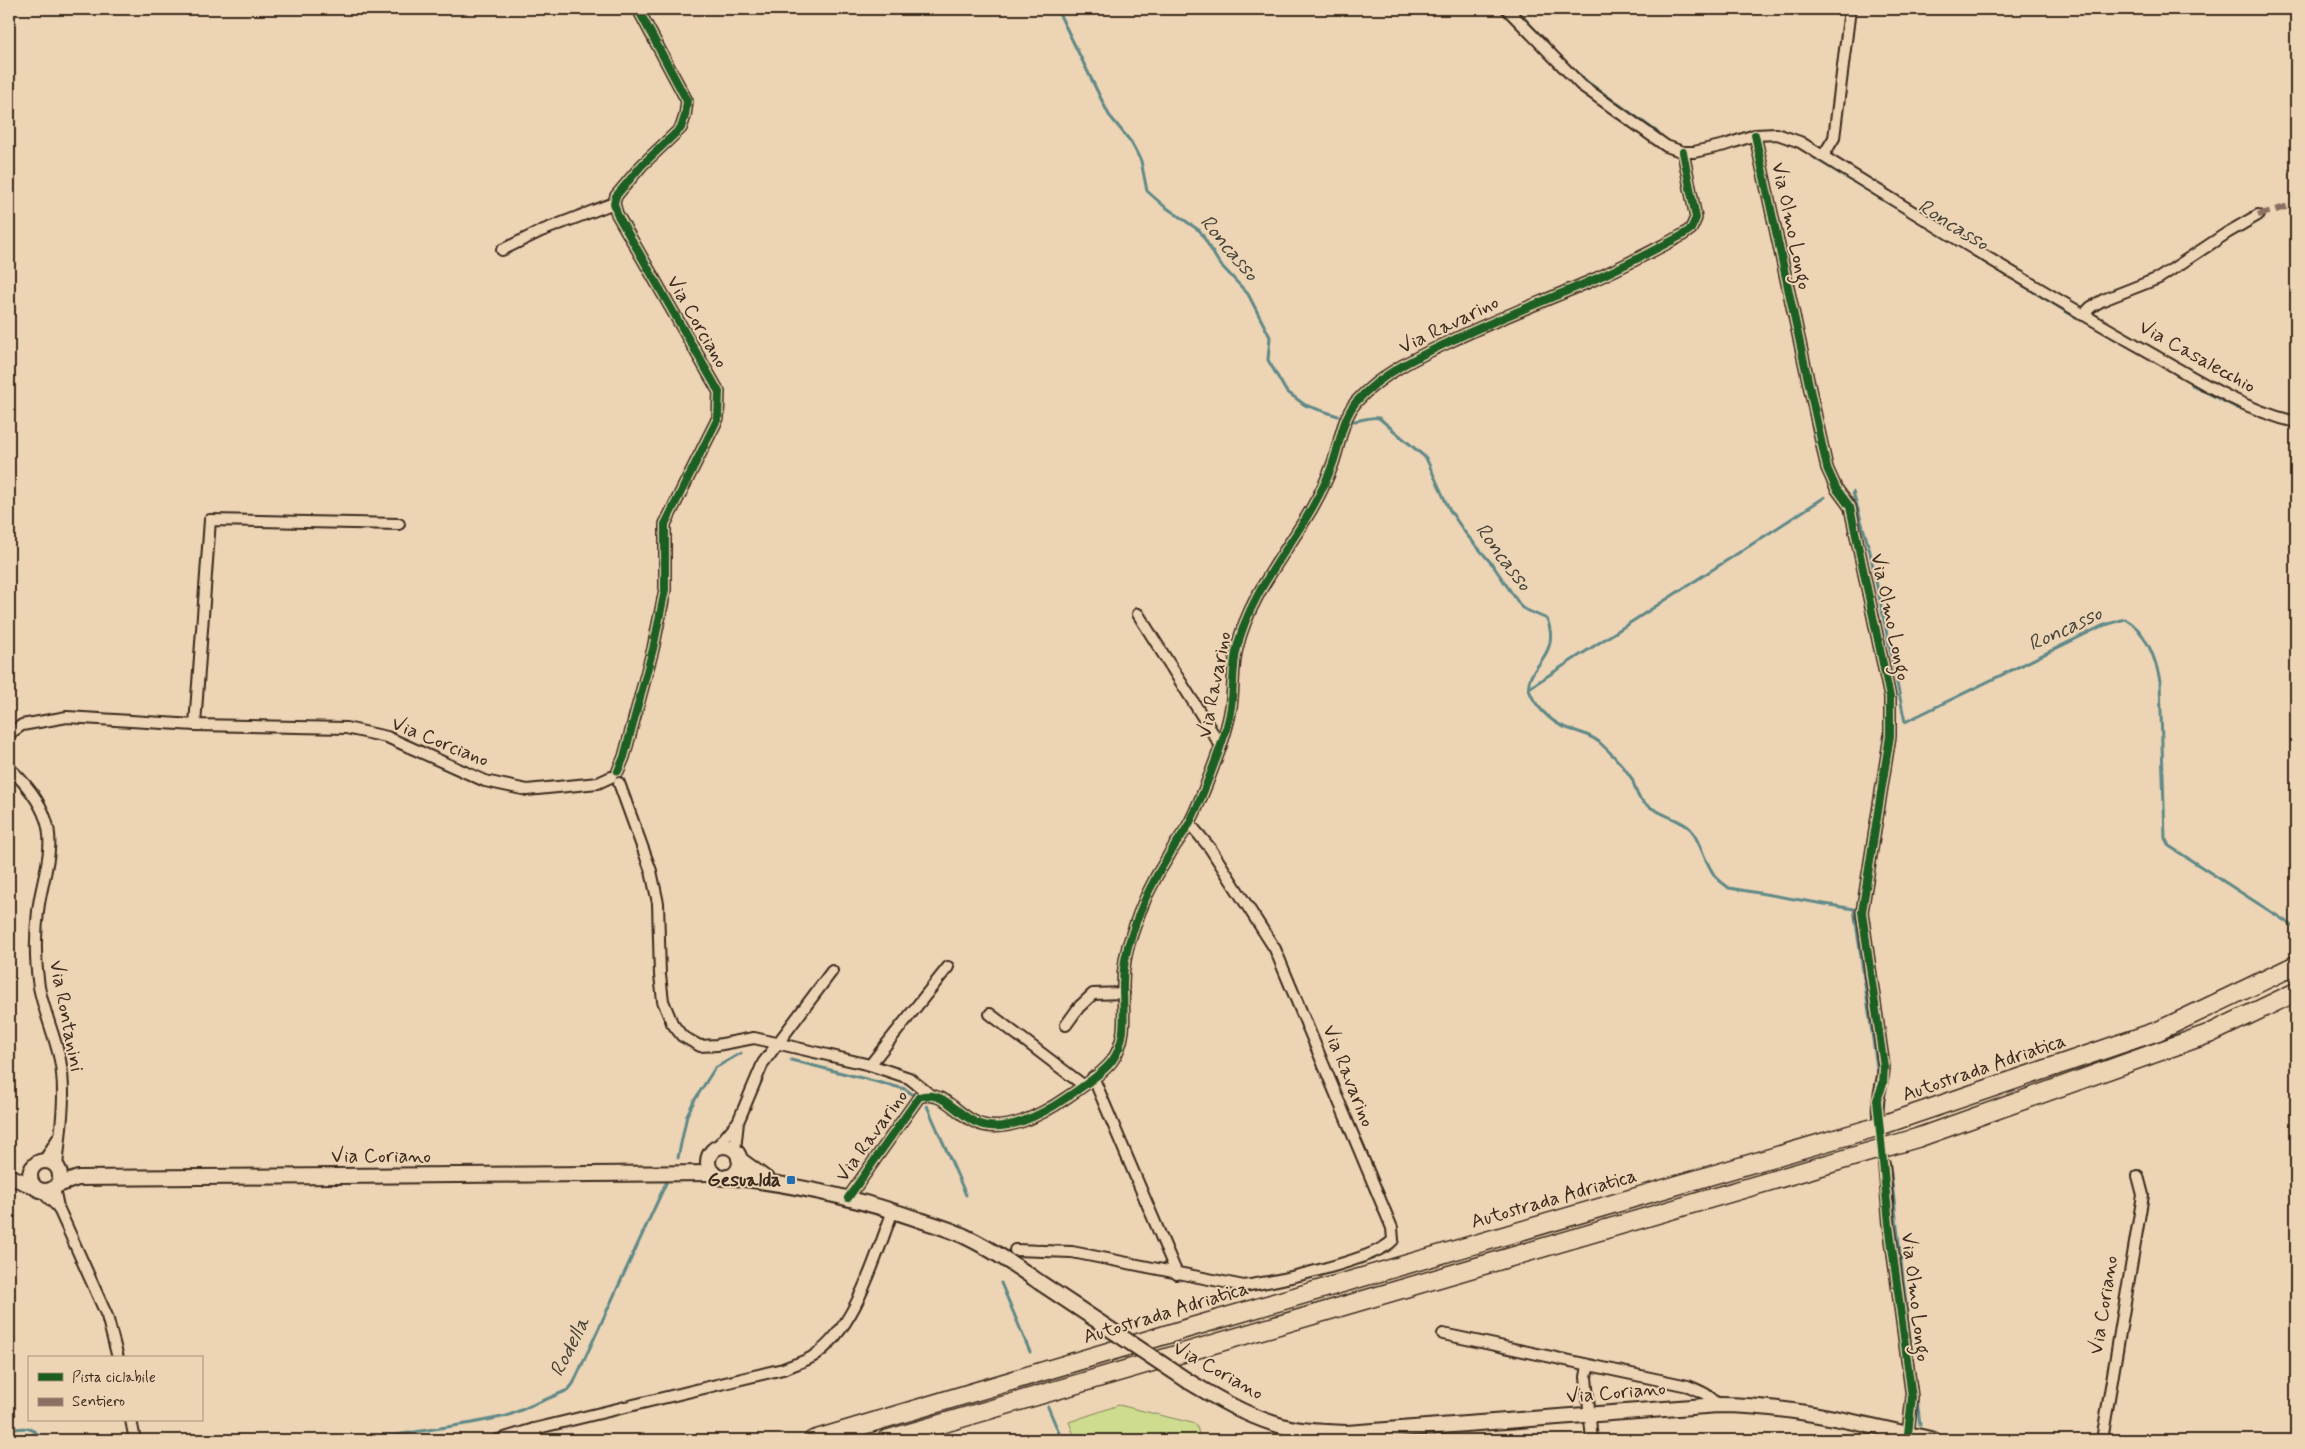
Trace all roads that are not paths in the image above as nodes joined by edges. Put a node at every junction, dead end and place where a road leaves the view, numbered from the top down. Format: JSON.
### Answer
{"nodes":[{"id":1,"x":638,"y":9,"type":"edge"},
{"id":2,"x":1507,"y":9,"type":"edge"},
{"id":3,"x":1850,"y":9,"type":"edge"},
{"id":4,"x":1755,"y":135,"type":"junction"},
{"id":5,"x":1683,"y":152,"type":"junction"},
{"id":6,"x":1823,"y":156,"type":"junction"},
{"id":7,"x":614,"y":203,"type":"junction"},
{"id":8,"x":2258,"y":215,"type":"dead end"},
{"id":9,"x":502,"y":250,"type":"dead end"},
{"id":10,"x":2083,"y":315,"type":"junction"},
{"id":11,"x":2296,"y":422,"type":"edge"},
{"id":12,"x":399,"y":524,"type":"dead end"},
{"id":13,"x":1138,"y":614,"type":"dead end"},
{"id":14,"x":195,"y":725,"type":"junction"},
{"id":15,"x":9,"y":734,"type":"edge"},
{"id":16,"x":1221,"y":746,"type":"junction"},
{"id":17,"x":9,"y":768,"type":"edge"},
{"id":18,"x":616,"y":777,"type":"junction"},
{"id":19,"x":1190,"y":824,"type":"junction"},
{"id":20,"x":2296,"y":965,"type":"edge"},
{"id":21,"x":948,"y":967,"type":"dead end"},
{"id":22,"x":832,"y":971,"type":"dead end"},
{"id":23,"x":2296,"y":992,"type":"edge"},
{"id":24,"x":1124,"y":993,"type":"junction"},
{"id":25,"x":990,"y":1014,"type":"dead end"},
{"id":26,"x":1066,"y":1025,"type":"dead end"},
{"id":27,"x":776,"y":1043,"type":"junction"},
{"id":28,"x":870,"y":1065,"type":"junction"},
{"id":29,"x":1092,"y":1077,"type":"junction"},
{"id":30,"x":1083,"y":1085,"type":"junction"},
{"id":31,"x":928,"y":1094,"type":"junction"},
{"id":32,"x":1878,"y":1115,"type":"tunnel mouth"},
{"id":33,"x":738,"y":1122,"type":"junction"},
{"id":34,"x":713,"y":1151,"type":"junction"},
{"id":35,"x":737,"y":1155,"type":"junction"},
{"id":36,"x":1884,"y":1164,"type":"tunnel mouth"},
{"id":37,"x":684,"y":1174,"type":"junction"},
{"id":38,"x":720,"y":1175,"type":"junction"},
{"id":39,"x":9,"y":1176,"type":"edge"},
{"id":40,"x":2138,"y":1176,"type":"dead end"},
{"id":41,"x":47,"y":1177,"type":"junction"},
{"id":42,"x":770,"y":1181,"type":"junction"},
{"id":43,"x":848,"y":1198,"type":"junction"},
{"id":44,"x":893,"y":1211,"type":"junction"},
{"id":45,"x":1015,"y":1250,"type":"dead end"},
{"id":46,"x":1177,"y":1274,"type":"junction"},
{"id":47,"x":1443,"y":1334,"type":"dead end"},
{"id":48,"x":117,"y":1356,"type":"edge"},
{"id":49,"x":1588,"y":1366,"type":"junction"},
{"id":50,"x":1718,"y":1405,"type":"junction"},
{"id":51,"x":1588,"y":1416,"type":"junction"},
{"id":52,"x":130,"y":1422,"type":"edge"},
{"id":53,"x":534,"y":1428,"type":"junction"},
{"id":54,"x":1908,"y":1434,"type":"junction"},
{"id":55,"x":134,"y":1440,"type":"edge"},
{"id":56,"x":498,"y":1440,"type":"edge"},
{"id":57,"x":537,"y":1440,"type":"edge"},
{"id":58,"x":813,"y":1440,"type":"edge"},
{"id":59,"x":886,"y":1440,"type":"edge"},
{"id":60,"x":1592,"y":1440,"type":"edge"},
{"id":61,"x":1934,"y":1440,"type":"edge"},
{"id":62,"x":2102,"y":1440,"type":"edge"}],
"edges":[{"from":1,"to":7,"type":"street"},
{"from":2,"to":5,"type":"street"},
{"from":3,"to":6,"type":"street"},
{"from":4,"to":5,"type":"street","name":"Via Casalecchio"},
{"from":4,"to":6,"type":"street","name":"Via Casalecchio"},
{"from":4,"to":32,"type":"street","name":"Via Olmo Longo"},
{"from":5,"to":16,"type":"street","name":"Via Ravarino"},
{"from":6,"to":10,"type":"street","name":"Via Casalecchio"},
{"from":7,"to":9,"type":"street"},
{"from":7,"to":18,"type":"street","name":"Via Corciano"},
{"from":8,"to":10,"type":"street"},
{"from":10,"to":11,"type":"street","name":"Via Casalecchio"},
{"from":12,"to":14,"type":"street"},
{"from":13,"to":16,"type":"street","name":"Via Ravarino"},
{"from":14,"to":15,"type":"street","name":"Via Corciano"},
{"from":14,"to":18,"type":"street","name":"Via Corciano"},
{"from":16,"to":19,"type":"street","name":"Via Ravarino"},
{"from":17,"to":41,"type":"street","name":"Via Rontanini"},
{"from":18,"to":27,"type":"street"},
{"from":19,"to":24,"type":"street","name":"Via Ravarino"},
{"from":19,"to":46,"type":"street","name":"Via Ravarino"},
{"from":20,"to":58,"type":"highway","name":"Autostrada Adriatica"},
{"from":21,"to":28,"type":"street"},
{"from":22,"to":27,"type":"street"},
{"from":23,"to":59,"type":"highway"},
{"from":24,"to":26,"type":"street"},
{"from":24,"to":29,"type":"street","name":"Via Ravarino"},
{"from":25,"to":30,"type":"street"},
{"from":27,"to":28,"type":"street"},
{"from":27,"to":33,"type":"street"},
{"from":28,"to":31,"type":"street"},
{"from":29,"to":30,"type":"street","name":"Via Ravarino"},
{"from":29,"to":46,"type":"street"},
{"from":30,"to":31,"type":"street","name":"Via Ravarino"},
{"from":31,"to":43,"type":"street","name":"Via Ravarino"},
{"from":33,"to":34,"type":"street"},
{"from":33,"to":35,"type":"street"},
{"from":34,"to":35,"type":"main road"},
{"from":34,"to":37,"type":"main road"},
{"from":34,"to":38,"type":"main road"},
{"from":35,"to":38,"type":"main road"},
{"from":35,"to":42,"type":"main road","name":"Via Coriano"},
{"from":36,"to":54,"type":"street","name":"Via Olmo Longo"},
{"from":37,"to":38,"type":"main road","name":"Via Coriano"},
{"from":37,"to":41,"type":"main road","name":"Via Coriano"},
{"from":38,"to":42,"type":"main road","name":"Via Coriano"},
{"from":39,"to":41,"type":"main road","name":"Via Coriano"},
{"from":40,"to":62,"type":"street","name":"Via Coriano"},
{"from":41,"to":48,"type":"street","name":"Via Rontanini"},
{"from":42,"to":43,"type":"main road","name":"Via Coriano"},
{"from":43,"to":44,"type":"main road","name":"Via Coriano"},
{"from":44,"to":51,"type":"main road","name":"Via Coriano","bridge":true},
{"from":44,"to":53,"type":"street"},
{"from":45,"to":46,"type":"street"},
{"from":47,"to":49,"type":"street","name":"Via Coriano"},
{"from":49,"to":50,"type":"street","name":"Via Coriano"},
{"from":49,"to":51,"type":"street"},
{"from":50,"to":51,"type":"main road","name":"Via Coriano"},
{"from":50,"to":54,"type":"main road","name":"Via Coriano"},
{"from":51,"to":60,"type":"street"},
{"from":52,"to":55,"type":"street"},
{"from":53,"to":56,"type":"street"},
{"from":53,"to":57,"type":"street"},
{"from":54,"to":61,"type":"main road","name":"Via Coriano"}]}
